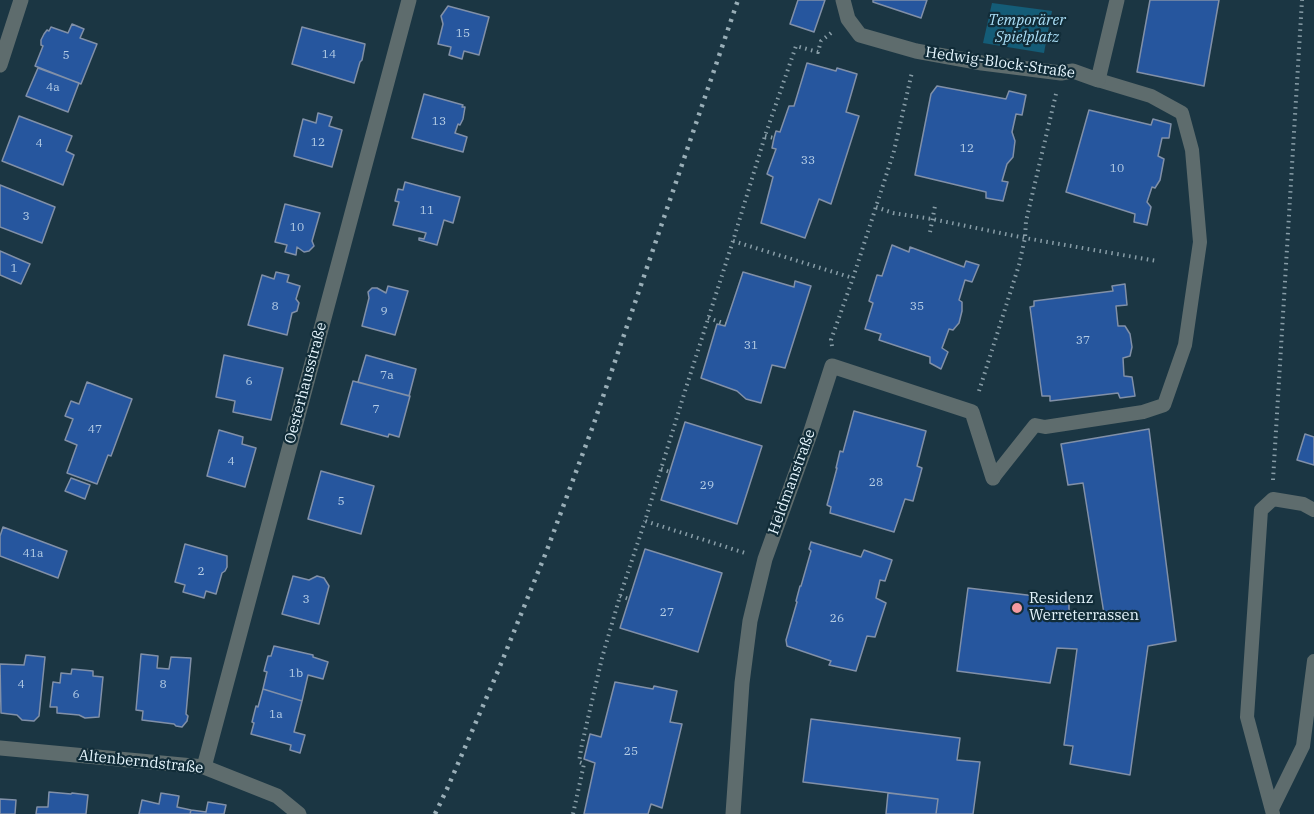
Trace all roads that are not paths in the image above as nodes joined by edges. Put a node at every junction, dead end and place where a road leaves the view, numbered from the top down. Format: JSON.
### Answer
{"nodes":[{"id":1,"x":21,"y":0,"type":"edge"},
{"id":2,"x":409,"y":0,"type":"edge"},
{"id":3,"x":843,"y":0,"type":"edge"},
{"id":4,"x":1117,"y":0,"type":"edge"},
{"id":5,"x":0,"y":65,"type":"edge"},
{"id":6,"x":1098,"y":80,"type":"junction"},
{"id":7,"x":993,"y":478,"type":"joint"},
{"id":8,"x":1314,"y":510,"type":"edge"},
{"id":9,"x":1314,"y":661,"type":"edge"},
{"id":10,"x":0,"y":748,"type":"edge"},
{"id":11,"x":204,"y":767,"type":"junction"},
{"id":12,"x":1272,"y":812,"type":"edge"},
{"id":13,"x":299,"y":814,"type":"edge"},
{"id":14,"x":733,"y":814,"type":"edge"}],
"edges":[{"from":1,"to":5,"type":"street"},
{"from":2,"to":11,"type":"street","name":"Oesterhausstraße"},
{"from":3,"to":6,"type":"street","name":"Hedwig-Block-Straße"},
{"from":4,"to":6,"type":"street"},
{"from":6,"to":7,"type":"lane"},
{"from":7,"to":14,"type":"street","name":"Heldmanstraße"},
{"from":8,"to":12,"type":"lane"},
{"from":9,"to":12,"type":"lane"},
{"from":10,"to":11,"type":"street","name":"Altenberndstraße"},
{"from":11,"to":13,"type":"street","name":"Altenberndstraße"}]}
